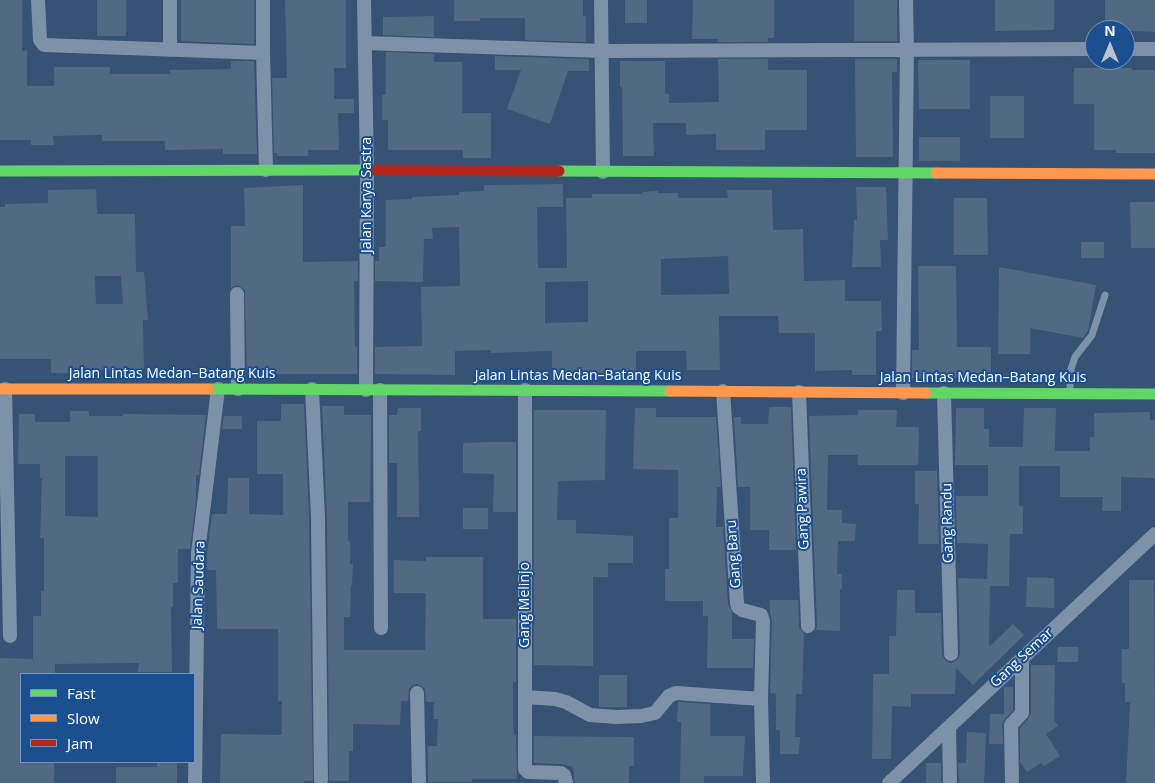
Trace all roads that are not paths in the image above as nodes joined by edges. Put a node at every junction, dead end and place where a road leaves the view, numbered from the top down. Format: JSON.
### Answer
{"nodes":[{"id":1,"x":38,"y":0,"type":"edge"},
{"id":2,"x":170,"y":0,"type":"edge"},
{"id":3,"x":263,"y":0,"type":"edge"},
{"id":4,"x":364,"y":0,"type":"edge"},
{"id":5,"x":601,"y":0,"type":"edge"},
{"id":6,"x":906,"y":0,"type":"edge"},
{"id":7,"x":365,"y":44,"type":"junction"},
{"id":8,"x":1085,"y":49,"type":"edge"},
{"id":9,"x":1135,"y":49,"type":"edge"},
{"id":10,"x":1155,"y":49,"type":"edge"},
{"id":11,"x":170,"y":50,"type":"junction"},
{"id":12,"x":907,"y":50,"type":"junction"},
{"id":13,"x":602,"y":51,"type":"junction"},
{"id":14,"x":264,"y":53,"type":"junction"},
{"id":15,"x":266,"y":170,"type":"junction"},
{"id":16,"x":367,"y":171,"type":"junction"},
{"id":17,"x":0,"y":172,"type":"edge"},
{"id":18,"x":603,"y":172,"type":"junction"},
{"id":19,"x":905,"y":173,"type":"junction"},
{"id":20,"x":1155,"y":174,"type":"edge"},
{"id":21,"x":237,"y":294,"type":"dead end"},
{"id":22,"x":1105,"y":295,"type":"dead end"},
{"id":23,"x":2,"y":389,"type":"edge"},
{"id":24,"x":218,"y":389,"type":"junction"},
{"id":25,"x":238,"y":389,"type":"junction"},
{"id":26,"x":312,"y":389,"type":"junction"},
{"id":27,"x":373,"y":390,"type":"junction"},
{"id":28,"x":526,"y":390,"type":"junction"},
{"id":29,"x":723,"y":392,"type":"junction"},
{"id":30,"x":799,"y":392,"type":"junction"},
{"id":31,"x":903,"y":393,"type":"junction"},
{"id":32,"x":944,"y":393,"type":"junction"},
{"id":33,"x":1070,"y":394,"type":"junction"},
{"id":34,"x":1155,"y":394,"type":"edge"},
{"id":35,"x":1155,"y":534,"type":"edge"},
{"id":36,"x":808,"y":626,"type":"dead end"},
{"id":37,"x":381,"y":628,"type":"dead end"},
{"id":38,"x":10,"y":636,"type":"dead end"},
{"id":39,"x":951,"y":654,"type":"dead end"},
{"id":40,"x":1022,"y":658,"type":"junction"},
{"id":41,"x":417,"y":694,"type":"dead end"},
{"id":42,"x":525,"y":697,"type":"junction"},
{"id":43,"x":761,"y":699,"type":"junction"},
{"id":44,"x":949,"y":727,"type":"junction"},
{"id":45,"x":321,"y":780,"type":"dead end"},
{"id":46,"x":195,"y":783,"type":"edge"},
{"id":47,"x":419,"y":783,"type":"edge"},
{"id":48,"x":566,"y":783,"type":"edge"},
{"id":49,"x":763,"y":783,"type":"edge"},
{"id":50,"x":889,"y":783,"type":"edge"},
{"id":51,"x":950,"y":783,"type":"edge"},
{"id":52,"x":1012,"y":783,"type":"edge"}],
"edges":[{"from":1,"to":11,"type":"street"},
{"from":2,"to":11,"type":"street"},
{"from":3,"to":14,"type":"street"},
{"from":4,"to":7,"type":"street","name":"Jalan Karya Sastra"},
{"from":5,"to":13,"type":"street"},
{"from":6,"to":12,"type":"street"},
{"from":7,"to":13,"type":"street"},
{"from":7,"to":16,"type":"street","name":"Jalan Karya Sastra"},
{"from":8,"to":12,"type":"street"},
{"from":9,"to":10,"type":"street"},
{"from":11,"to":14,"type":"street"},
{"from":12,"to":13,"type":"street"},
{"from":12,"to":19,"type":"street"},
{"from":13,"to":18,"type":"street"},
{"from":14,"to":15,"type":"street"},
{"from":15,"to":16,"type":"main road"},
{"from":15,"to":17,"type":"main road"},
{"from":16,"to":18,"type":"main road"},
{"from":16,"to":27,"type":"street","name":"Jalan Karya Sastra"},
{"from":18,"to":19,"type":"main road"},
{"from":19,"to":20,"type":"main road"},
{"from":19,"to":31,"type":"street"},
{"from":21,"to":25,"type":"street"},
{"from":22,"to":33,"type":"lane"},
{"from":23,"to":24,"type":"main road","name":"Jalan Lintas Medan–Batang Kuis"},
{"from":23,"to":38,"type":"street"},
{"from":24,"to":25,"type":"main road","name":"Jalan Lintas Medan–Batang Kuis"},
{"from":24,"to":46,"type":"street","name":"Jalan Saudara"},
{"from":25,"to":26,"type":"main road","name":"Jalan Lintas Medan–Batang Kuis"},
{"from":26,"to":27,"type":"main road","name":"Jalan Lintas Medan–Batang Kuis"},
{"from":26,"to":45,"type":"street"},
{"from":27,"to":28,"type":"main road","name":"Jalan Lintas Medan–Batang Kuis"},
{"from":27,"to":37,"type":"street","name":"Jalan Karya Sastra"},
{"from":28,"to":29,"type":"main road","name":"Jalan Lintas Medan–Batang Kuis"},
{"from":28,"to":42,"type":"street","name":"Gang Melinjo"},
{"from":29,"to":30,"type":"main road","name":"Jalan Lintas Medan–Batang Kuis"},
{"from":29,"to":43,"type":"street","name":"Gang Baru"},
{"from":30,"to":31,"type":"main road","name":"Jalan Lintas Medan–Batang Kuis"},
{"from":30,"to":36,"type":"street","name":"Gang Pawira"},
{"from":31,"to":32,"type":"main road","name":"Jalan Lintas Medan–Batang Kuis"},
{"from":32,"to":33,"type":"main road","name":"Jalan Lintas Medan–Batang Kuis"},
{"from":32,"to":39,"type":"street","name":"Gang Randu"},
{"from":33,"to":34,"type":"main road","name":"Jalan Lintas Medan–Batang Kuis"},
{"from":35,"to":40,"type":"street","name":"Gang Semar"},
{"from":40,"to":44,"type":"street","name":"Gang Semar"},
{"from":40,"to":52,"type":"street"},
{"from":41,"to":47,"type":"street"},
{"from":42,"to":43,"type":"street"},
{"from":42,"to":48,"type":"street","name":"Gang Melinjo"},
{"from":43,"to":49,"type":"street"},
{"from":44,"to":50,"type":"street","name":"Gang Semar"},
{"from":44,"to":51,"type":"street"}]}
